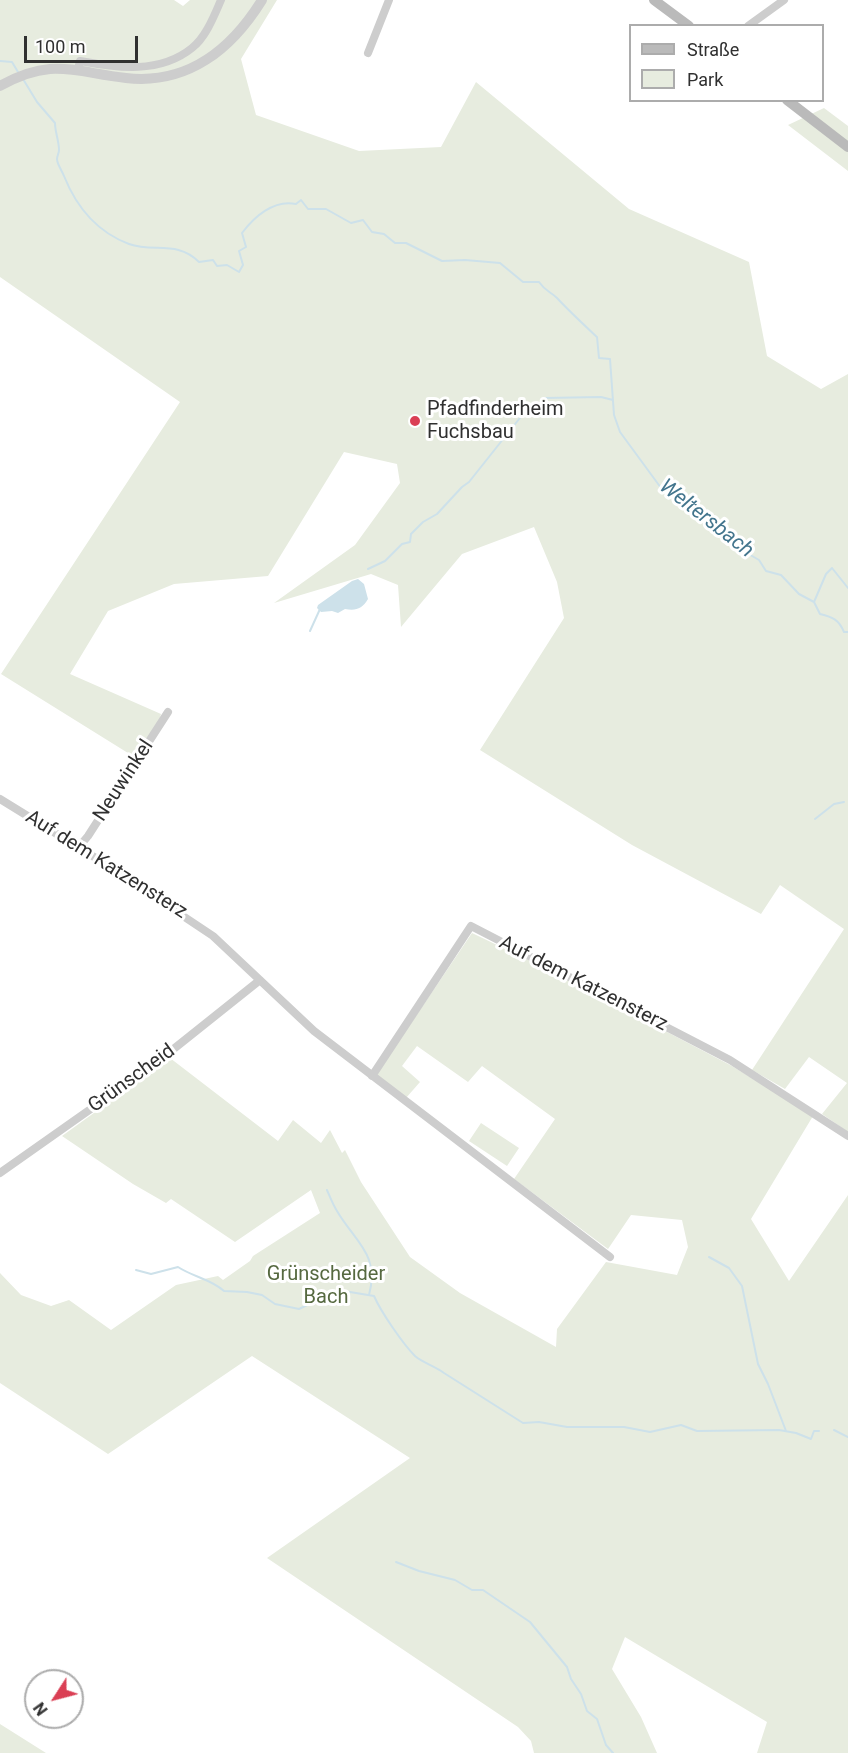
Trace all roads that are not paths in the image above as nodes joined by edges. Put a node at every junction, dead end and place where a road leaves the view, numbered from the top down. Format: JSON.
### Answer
{"nodes":[{"id":1,"x":221,"y":0,"type":"edge"},
{"id":2,"x":261,"y":0,"type":"edge"},
{"id":3,"x":389,"y":0,"type":"edge"},
{"id":4,"x":654,"y":0,"type":"edge"},
{"id":5,"x":784,"y":0,"type":"edge"},
{"id":6,"x":686,"y":24,"type":"edge"},
{"id":7,"x":751,"y":24,"type":"edge"},
{"id":8,"x":368,"y":53,"type":"dead end"},
{"id":9,"x":78,"y":69,"type":"junction"},
{"id":10,"x":0,"y":86,"type":"edge"},
{"id":11,"x":790,"y":102,"type":"edge"},
{"id":12,"x":848,"y":147,"type":"edge"},
{"id":13,"x":168,"y":712,"type":"dead end"},
{"id":14,"x":0,"y":799,"type":"edge"},
{"id":15,"x":78,"y":848,"type":"junction"},
{"id":16,"x":260,"y":980,"type":"junction"},
{"id":17,"x":372,"y":1076,"type":"junction"},
{"id":18,"x":848,"y":1136,"type":"edge"},
{"id":19,"x":0,"y":1173,"type":"edge"},
{"id":20,"x":610,"y":1257,"type":"dead end"}],
"edges":[{"from":1,"to":9,"type":"street"},
{"from":2,"to":9,"type":"street"},
{"from":3,"to":8,"type":"street"},
{"from":4,"to":6,"type":"main road"},
{"from":5,"to":7,"type":"street"},
{"from":9,"to":10,"type":"street"},
{"from":11,"to":12,"type":"main road"},
{"from":13,"to":15,"type":"street","name":"Neuwinkel"},
{"from":14,"to":15,"type":"street","name":"Auf dem Katzensterz"},
{"from":15,"to":16,"type":"street","name":"Auf dem Katzensterz"},
{"from":16,"to":17,"type":"street","name":"Auf dem Katzensterz"},
{"from":16,"to":19,"type":"street","name":"Grünscheid"},
{"from":17,"to":18,"type":"street","name":"Auf dem Katzensterz"},
{"from":17,"to":20,"type":"street","name":"Auf dem Katzensterz"}]}
